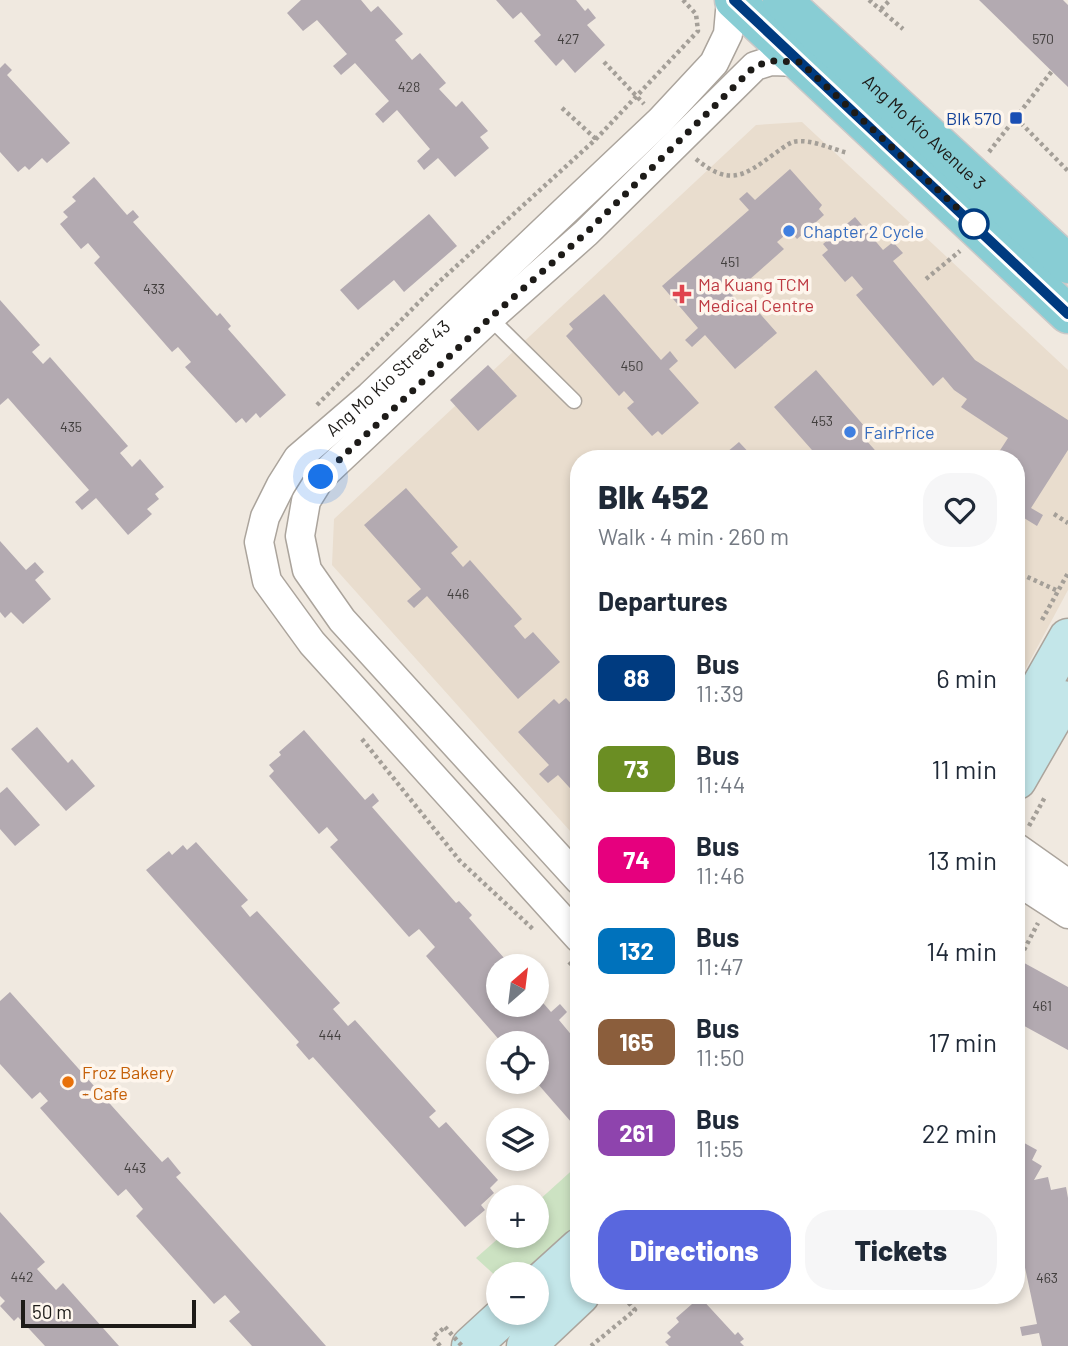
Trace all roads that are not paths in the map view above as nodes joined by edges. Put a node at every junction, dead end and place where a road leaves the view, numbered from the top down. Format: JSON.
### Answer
{"nodes":[{"id":1,"x":732,"y":0,"type":"edge"},
{"id":2,"x":782,"y":0,"type":"edge"},
{"id":3,"x":800,"y":62,"type":"junction"},
{"id":4,"x":1068,"y":264,"type":"edge"},
{"id":5,"x":481,"y":308,"type":"junction"},
{"id":6,"x":1068,"y":314,"type":"edge"},
{"id":7,"x":574,"y":401,"type":"dead end"},
{"id":8,"x":379,"y":404,"type":"junction"},
{"id":9,"x":1068,"y":638,"type":"edge"},
{"id":10,"x":1068,"y":692,"type":"edge"},
{"id":11,"x":1025,"y":714,"type":"edge"},
{"id":12,"x":1033,"y":785,"type":"edge"},
{"id":13,"x":1025,"y":854,"type":"edge"},
{"id":14,"x":570,"y":870,"type":"edge"},
{"id":15,"x":1068,"y":884,"type":"edge"},
{"id":16,"x":1025,"y":886,"type":"edge"},
{"id":17,"x":1068,"y":914,"type":"edge"},
{"id":18,"x":570,"y":946,"type":"edge"},
{"id":19,"x":570,"y":1256,"type":"edge"},
{"id":20,"x":549,"y":1275,"type":"edge"},
{"id":21,"x":570,"y":1304,"type":"edge"},
{"id":22,"x":486,"y":1323,"type":"edge"},
{"id":23,"x":458,"y":1336,"type":"edge"},
{"id":24,"x":526,"y":1346,"type":"edge"}],
"edges":[{"from":1,"to":3,"type":"main road","name":"Ang Mo Kio Avenue 3"},
{"from":1,"to":5,"type":"street","name":"Ang Mo Kio Street 43"},
{"from":2,"to":4,"type":"main road","name":"Ang Mo Kio Avenue 3"},
{"from":3,"to":5,"type":"street","name":"Ang Mo Kio Street 43"},
{"from":3,"to":6,"type":"main road","name":"Ang Mo Kio Avenue 3"},
{"from":5,"to":7,"type":"lane"},
{"from":5,"to":8,"type":"street","name":"Ang Mo Kio Street 43"},
{"from":8,"to":14,"type":"street","name":"Ang Mo Kio Street 43"},
{"from":8,"to":18,"type":"street","name":"Ang Mo Kio Street 43"},
{"from":9,"to":11,"type":"main road"},
{"from":10,"to":12,"type":"main road"},
{"from":13,"to":15,"type":"street"},
{"from":16,"to":17,"type":"street"},
{"from":19,"to":20,"type":"main road"},
{"from":21,"to":24,"type":"main road"},
{"from":22,"to":23,"type":"main road"}]}
